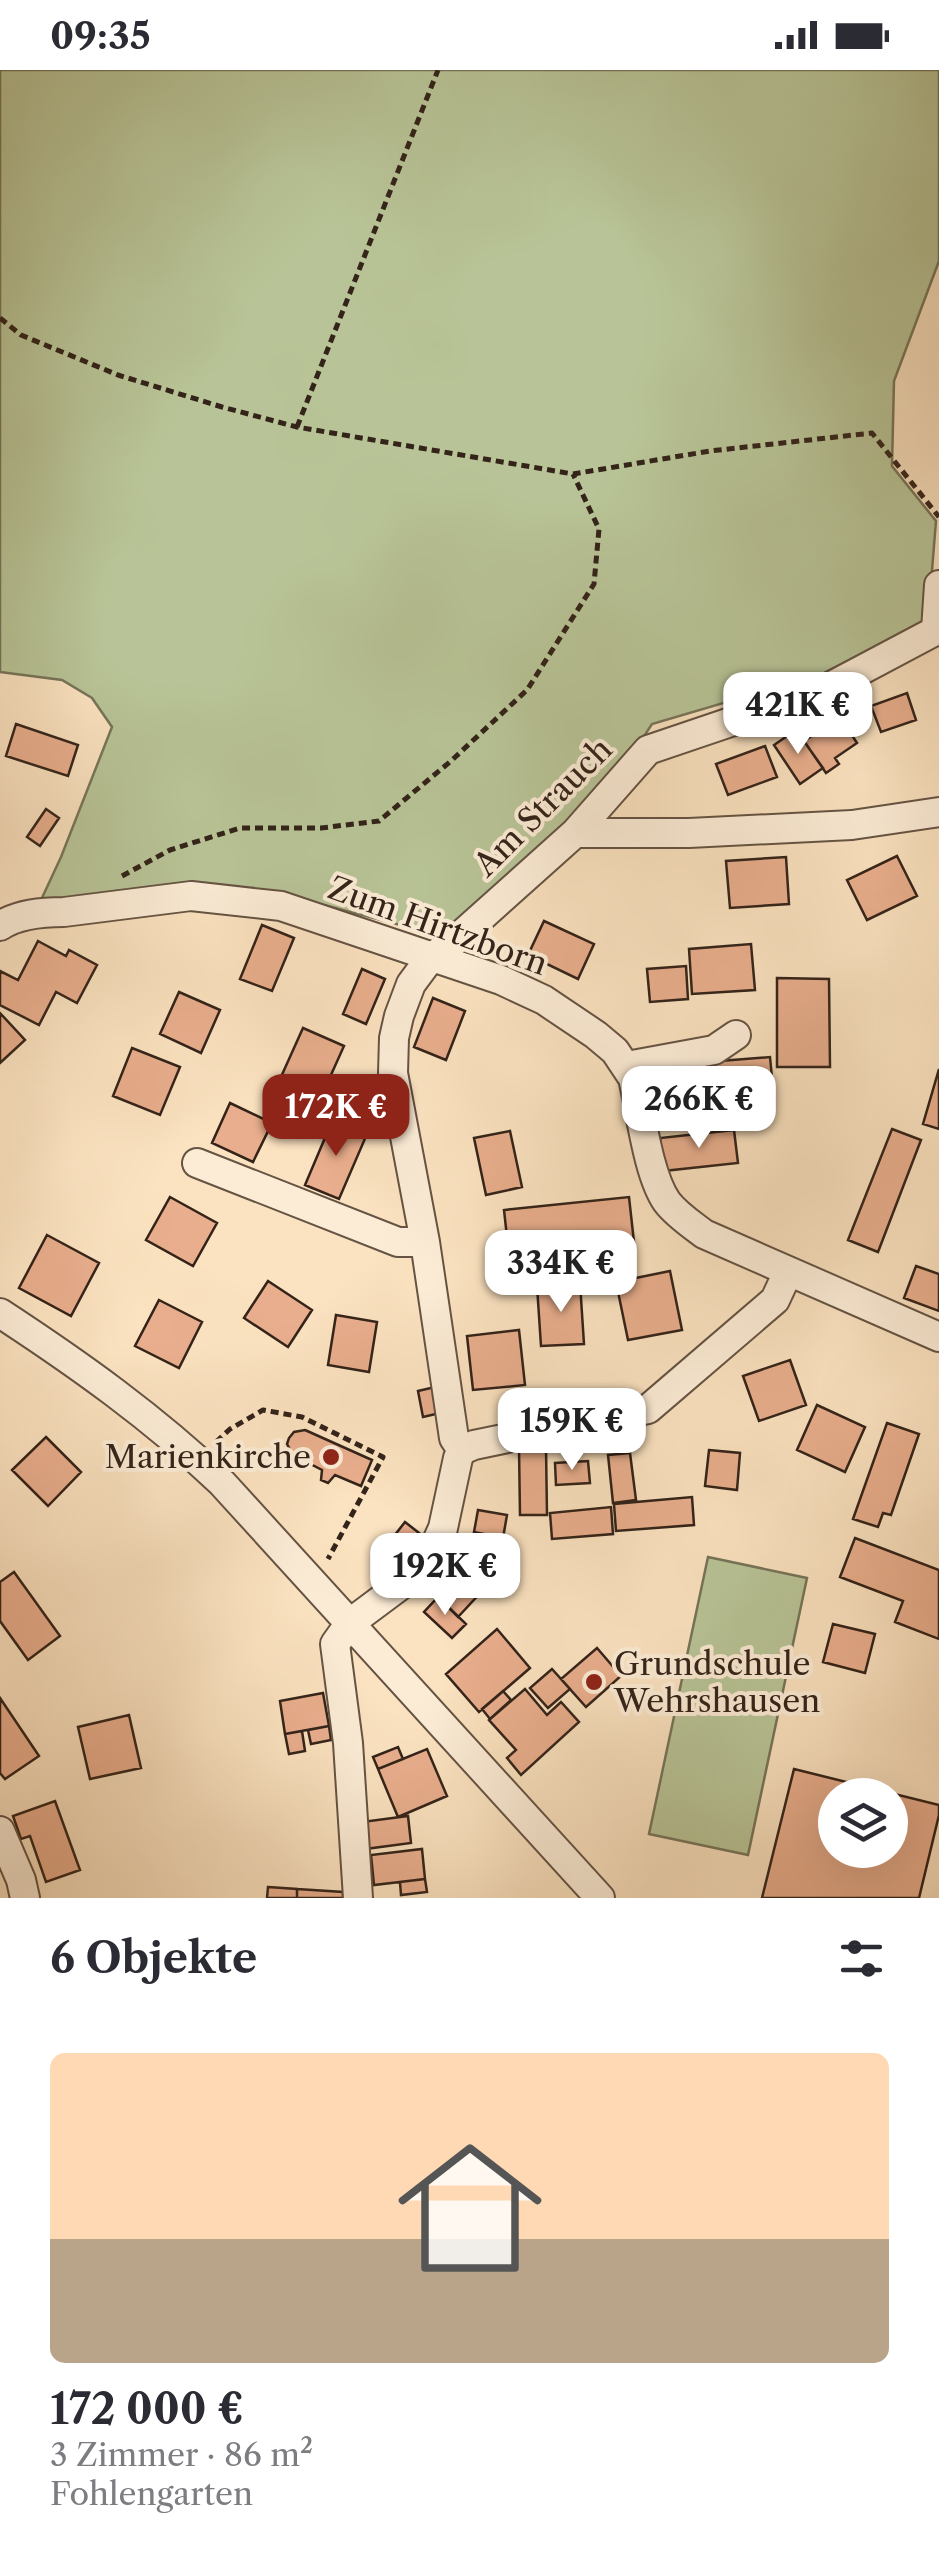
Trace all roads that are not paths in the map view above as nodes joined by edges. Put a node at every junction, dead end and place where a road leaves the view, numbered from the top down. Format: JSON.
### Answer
{"nodes":[{"id":1,"x":939,"y":585,"type":"edge"},
{"id":2,"x":938,"y":630,"type":"edge"},
{"id":3,"x":939,"y":812,"type":"edge"},
{"id":4,"x":575,"y":834,"type":"junction"},
{"id":5,"x":0,"y":926,"type":"edge"},
{"id":6,"x":431,"y":957,"type":"junction"},
{"id":7,"x":736,"y":1035,"type":"dead end"},
{"id":8,"x":626,"y":1066,"type":"junction"},
{"id":9,"x":197,"y":1163,"type":"dead end"},
{"id":10,"x":425,"y":1242,"type":"junction"},
{"id":11,"x":788,"y":1272,"type":"junction"},
{"id":12,"x":0,"y":1313,"type":"edge"},
{"id":13,"x":939,"y":1337,"type":"edge"},
{"id":14,"x":462,"y":1450,"type":"junction"},
{"id":15,"x":350,"y":1622,"type":"junction"},
{"id":16,"x":0,"y":1831,"type":"edge"},
{"id":17,"x":25,"y":1898,"type":"edge"},
{"id":18,"x":358,"y":1898,"type":"edge"},
{"id":19,"x":600,"y":1898,"type":"edge"}],
"edges":[{"from":1,"to":2,"type":"street","name":"Am Strauch"},
{"from":2,"to":4,"type":"street","name":"Am Strauch"},
{"from":3,"to":4,"type":"street"},
{"from":4,"to":6,"type":"street","name":"Am Strauch"},
{"from":5,"to":6,"type":"street","name":"Zum Hirtzborn"},
{"from":6,"to":8,"type":"street","name":"Zum Hirtzborn"},
{"from":6,"to":10,"type":"street"},
{"from":7,"to":8,"type":"street"},
{"from":8,"to":11,"type":"street","name":"Zum Hirtzborn"},
{"from":9,"to":10,"type":"street"},
{"from":10,"to":14,"type":"street"},
{"from":11,"to":13,"type":"street","name":"Zum Hirtzborn"},
{"from":11,"to":14,"type":"street"},
{"from":12,"to":15,"type":"street"},
{"from":14,"to":15,"type":"street"},
{"from":15,"to":18,"type":"street"},
{"from":15,"to":19,"type":"street"},
{"from":16,"to":17,"type":"street"}]}
